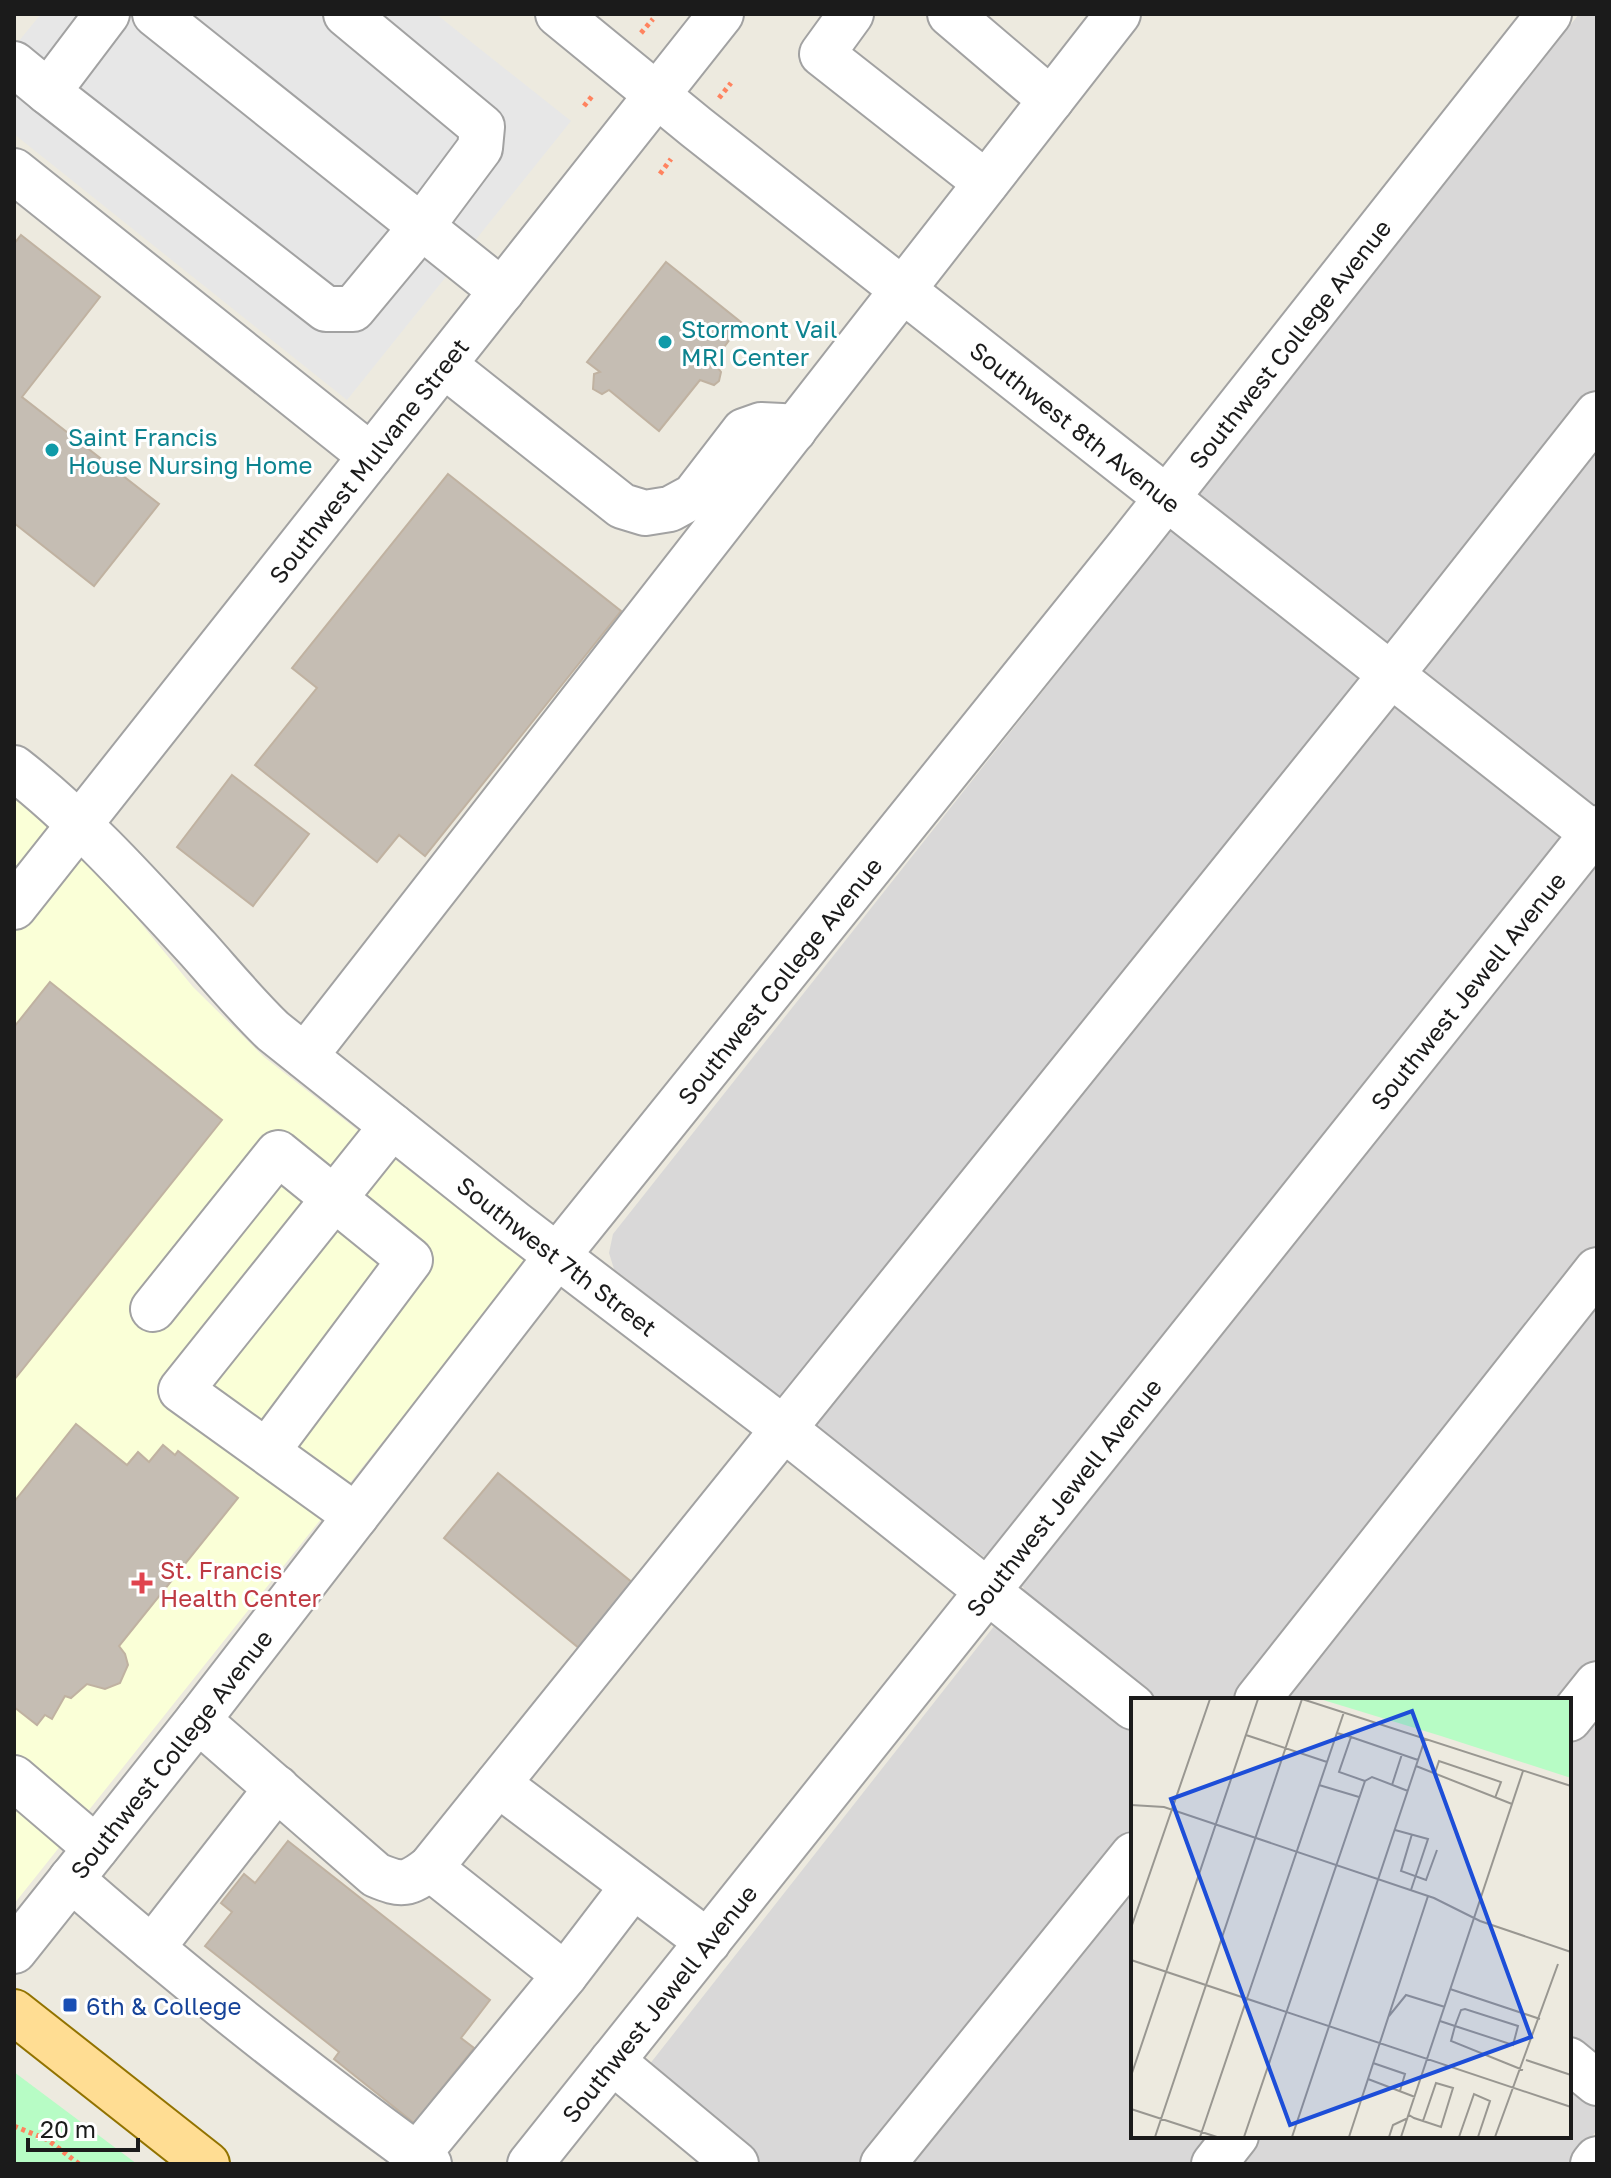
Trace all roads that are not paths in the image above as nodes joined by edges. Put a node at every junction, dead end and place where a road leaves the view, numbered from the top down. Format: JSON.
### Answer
{"nodes":[{"id":1,"x":107,"y":14,"type":"edge"},
{"id":2,"x":155,"y":14,"type":"edge"},
{"id":3,"x":346,"y":14,"type":"edge"},
{"id":4,"x":558,"y":14,"type":"edge"},
{"id":5,"x":721,"y":14,"type":"edge"},
{"id":6,"x":851,"y":14,"type":"edge"},
{"id":7,"x":950,"y":14,"type":"edge"},
{"id":8,"x":1118,"y":14,"type":"edge"},
{"id":9,"x":1549,"y":14,"type":"edge"},
{"id":10,"x":14,"y":64,"type":"edge"},
{"id":11,"x":48,"y":92,"type":"junction"},
{"id":12,"x":657,"y":95,"type":"junction"},
{"id":13,"x":1051,"y":100,"type":"junction"},
{"id":14,"x":14,"y":171,"type":"edge"},
{"id":15,"x":986,"y":183,"type":"junction"},
{"id":16,"x":421,"y":227,"type":"junction"},
{"id":17,"x":903,"y":290,"type":"junction"},
{"id":18,"x":502,"y":291,"type":"junction"},
{"id":19,"x":444,"y":365,"type":"junction"},
{"id":20,"x":1597,"y":414,"type":"edge"},
{"id":21,"x":794,"y":430,"type":"junction"},
{"id":22,"x":371,"y":456,"type":"junction"},
{"id":23,"x":1167,"y":497,"type":"junction"},
{"id":24,"x":1391,"y":674,"type":"junction"},
{"id":25,"x":14,"y":768,"type":"edge"},
{"id":26,"x":78,"y":826,"type":"junction"},
{"id":27,"x":1596,"y":833,"type":"edge"},
{"id":28,"x":14,"y":907,"type":"edge"},
{"id":29,"x":305,"y":1056,"type":"junction"},
{"id":30,"x":392,"y":1126,"type":"junction"},
{"id":31,"x":335,"y":1197,"type":"junction"},
{"id":32,"x":557,"y":1256,"type":"junction"},
{"id":33,"x":1597,"y":1270,"type":"edge"},
{"id":34,"x":153,"y":1309,"type":"dead end"},
{"id":35,"x":784,"y":1429,"type":"junction"},
{"id":36,"x":267,"y":1451,"type":"junction"},
{"id":37,"x":356,"y":1516,"type":"junction"},
{"id":38,"x":987,"y":1591,"type":"junction"},
{"id":39,"x":1597,"y":1684,"type":"edge"},
{"id":40,"x":1259,"y":1698,"type":"edge"},
{"id":41,"x":1131,"y":1705,"type":"edge"},
{"id":42,"x":1571,"y":1716,"type":"edge"},
{"id":43,"x":198,"y":1720,"type":"junction"},
{"id":44,"x":14,"y":1778,"type":"edge"},
{"id":45,"x":498,"y":1784,"type":"junction"},
{"id":46,"x":277,"y":1788,"type":"junction"},
{"id":47,"x":1131,"y":1857,"type":"edge"},
{"id":48,"x":84,"y":1863,"type":"junction"},
{"id":49,"x":430,"y":1868,"type":"junction"},
{"id":50,"x":633,"y":1886,"type":"junction"},
{"id":51,"x":708,"y":1942,"type":"junction"},
{"id":52,"x":152,"y":1948,"type":"junction"},
{"id":53,"x":14,"y":1951,"type":"edge"},
{"id":54,"x":565,"y":1975,"type":"junction"},
{"id":55,"x":14,"y":2012,"type":"edge"},
{"id":56,"x":612,"y":2061,"type":"junction"},
{"id":57,"x":1571,"y":2062,"type":"edge"},
{"id":58,"x":1597,"y":2083,"type":"edge"},
{"id":59,"x":1234,"y":2138,"type":"edge"},
{"id":60,"x":1597,"y":2159,"type":"edge"},
{"id":61,"x":423,"y":2160,"type":"edge"},
{"id":62,"x":207,"y":2164,"type":"edge"},
{"id":63,"x":530,"y":2164,"type":"edge"},
{"id":64,"x":736,"y":2164,"type":"edge"},
{"id":65,"x":883,"y":2164,"type":"edge"},
{"id":66,"x":1214,"y":2164,"type":"edge"},
{"id":67,"x":1593,"y":2164,"type":"edge"}],
"edges":[{"from":1,"to":11,"type":"street"},
{"from":2,"to":16,"type":"street"},
{"from":3,"to":16,"type":"street"},
{"from":4,"to":12,"type":"street","name":"Southwest 8th Avenue"},
{"from":5,"to":12,"type":"street","name":"Southwest Mulvane Street"},
{"from":6,"to":15,"type":"street"},
{"from":7,"to":13,"type":"street"},
{"from":8,"to":13,"type":"street"},
{"from":9,"to":23,"type":"street","name":"Southwest College Avenue"},
{"from":10,"to":11,"type":"street"},
{"from":11,"to":16,"type":"street"},
{"from":12,"to":17,"type":"street","name":"Southwest 8th Avenue"},
{"from":12,"to":18,"type":"street","name":"Southwest Mulvane Street"},
{"from":13,"to":15,"type":"street"},
{"from":14,"to":22,"type":"street"},
{"from":15,"to":17,"type":"street"},
{"from":16,"to":18,"type":"street"},
{"from":17,"to":21,"type":"street"},
{"from":17,"to":23,"type":"street","name":"Southwest 8th Avenue"},
{"from":18,"to":19,"type":"street","name":"Southwest Mulvane Street"},
{"from":19,"to":21,"type":"street"},
{"from":19,"to":22,"type":"street","name":"Southwest Mulvane Street"},
{"from":20,"to":24,"type":"street"},
{"from":21,"to":29,"type":"street"},
{"from":22,"to":26,"type":"street","name":"Southwest Mulvane Street"},
{"from":23,"to":24,"type":"street","name":"Southwest 8th Avenue"},
{"from":23,"to":32,"type":"street","name":"Southwest College Avenue"},
{"from":24,"to":27,"type":"street","name":"Southwest 8th Avenue"},
{"from":24,"to":35,"type":"street"},
{"from":25,"to":26,"type":"street","name":"Southwest 7th Street"},
{"from":26,"to":28,"type":"street","name":"Southwest Mulvane Street"},
{"from":26,"to":29,"type":"street","name":"Southwest 7th Street"},
{"from":27,"to":38,"type":"street","name":"Southwest Jewell Avenue"},
{"from":29,"to":30,"type":"street","name":"Southwest 7th Street"},
{"from":30,"to":31,"type":"street"},
{"from":30,"to":32,"type":"street","name":"Southwest 7th Street"},
{"from":31,"to":34,"type":"street"},
{"from":31,"to":36,"type":"street"},
{"from":31,"to":36,"type":"street"},
{"from":32,"to":35,"type":"street","name":"Southwest 7th Street"},
{"from":32,"to":37,"type":"street","name":"Southwest College Avenue"},
{"from":33,"to":40,"type":"street"},
{"from":35,"to":38,"type":"street","name":"Southwest 7th Street"},
{"from":35,"to":45,"type":"street"},
{"from":36,"to":37,"type":"street"},
{"from":37,"to":43,"type":"street","name":"Southwest College Avenue"},
{"from":38,"to":41,"type":"street","name":"Southwest 7th Street"},
{"from":38,"to":51,"type":"street","name":"Southwest Jewell Avenue"},
{"from":39,"to":42,"type":"street"},
{"from":43,"to":46,"type":"street"},
{"from":43,"to":48,"type":"street","name":"Southwest College Avenue"},
{"from":44,"to":48,"type":"street"},
{"from":45,"to":49,"type":"street"},
{"from":45,"to":50,"type":"street"},
{"from":46,"to":49,"type":"street"},
{"from":46,"to":52,"type":"street"},
{"from":47,"to":65,"type":"street"},
{"from":48,"to":52,"type":"street"},
{"from":48,"to":53,"type":"street","name":"Southwest College Avenue"},
{"from":49,"to":54,"type":"street"},
{"from":50,"to":51,"type":"street"},
{"from":50,"to":54,"type":"street"},
{"from":51,"to":56,"type":"street","name":"Southwest Jewell Avenue"},
{"from":52,"to":61,"type":"street"},
{"from":54,"to":61,"type":"street"},
{"from":55,"to":62,"type":"main road"},
{"from":56,"to":63,"type":"street","name":"Southwest Jewell Avenue"},
{"from":56,"to":64,"type":"street"},
{"from":57,"to":58,"type":"street"},
{"from":59,"to":66,"type":"street"},
{"from":60,"to":67,"type":"street"}]}
